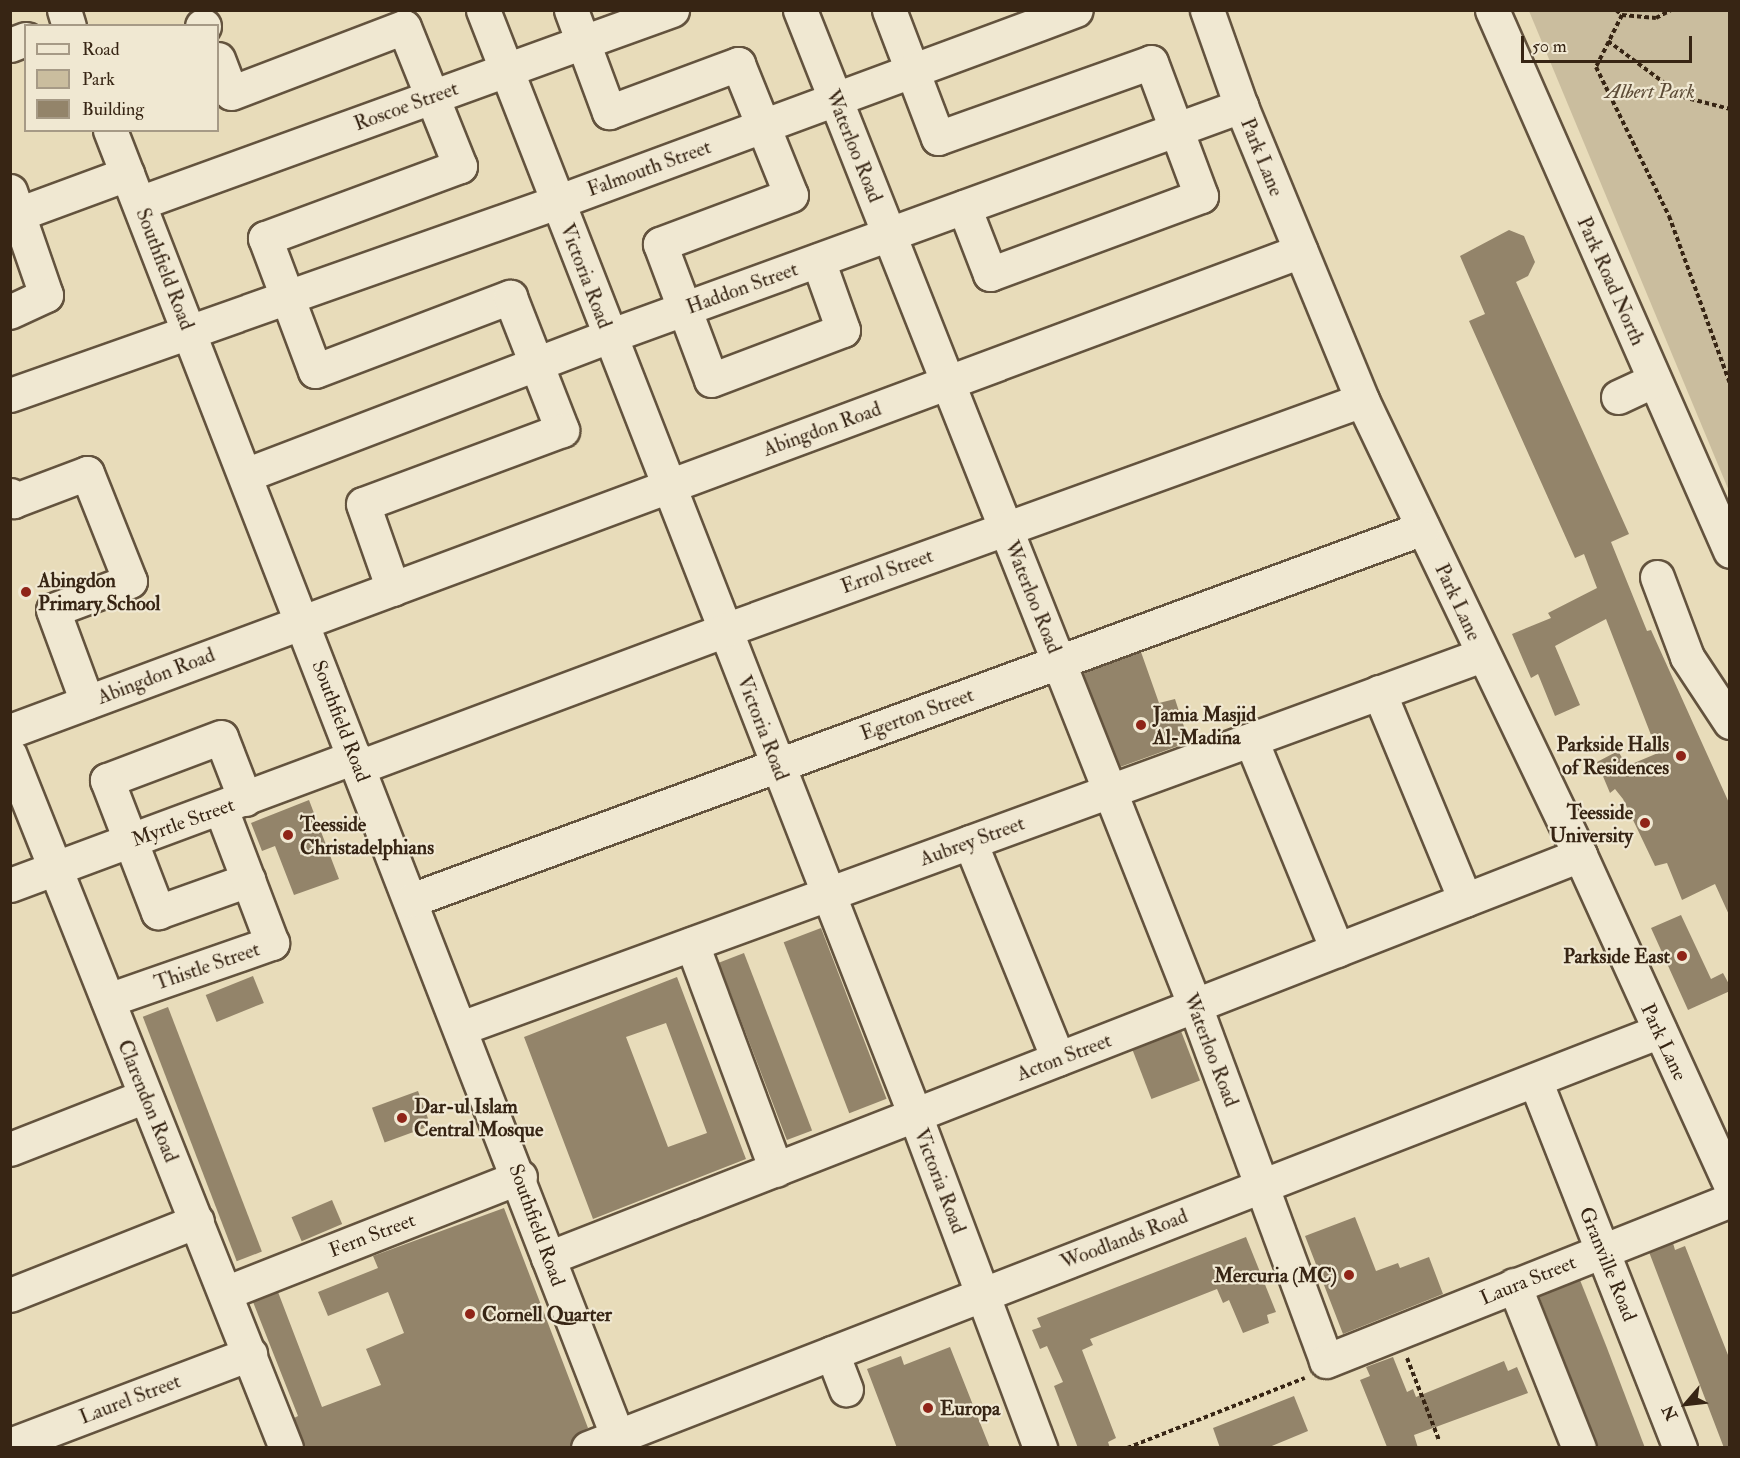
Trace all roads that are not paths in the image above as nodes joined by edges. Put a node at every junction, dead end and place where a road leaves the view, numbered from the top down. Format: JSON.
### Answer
{"nodes":[{"id":1,"x":483,"y":10,"type":"edge"},
{"id":2,"x":571,"y":10,"type":"edge"},
{"id":3,"x":672,"y":10,"type":"edge"},
{"id":4,"x":800,"y":10,"type":"edge"},
{"id":5,"x":890,"y":10,"type":"edge"},
{"id":6,"x":1207,"y":10,"type":"edge"},
{"id":7,"x":1492,"y":10,"type":"edge"},
{"id":8,"x":1076,"y":11,"type":"edge"},
{"id":9,"x":582,"y":43,"type":"junction"},
{"id":10,"x":219,"y":62,"type":"edge"},
{"id":11,"x":505,"y":70,"type":"junction"},
{"id":12,"x":912,"y":72,"type":"junction"},
{"id":13,"x":431,"y":97,"type":"junction"},
{"id":14,"x":836,"y":100,"type":"junction"},
{"id":15,"x":1241,"y":106,"type":"junction"},
{"id":16,"x":764,"y":126,"type":"junction"},
{"id":17,"x":1176,"y":130,"type":"junction"},
{"id":18,"x":111,"y":132,"type":"edge"},
{"id":19,"x":133,"y":188,"type":"junction"},
{"id":20,"x":557,"y":202,"type":"junction"},
{"id":21,"x":14,"y":207,"type":"edge"},
{"id":22,"x":964,"y":207,"type":"junction"},
{"id":23,"x":889,"y":234,"type":"junction"},
{"id":24,"x":1301,"y":251,"type":"junction"},
{"id":25,"x":818,"y":260,"type":"junction"},
{"id":26,"x":289,"y":298,"type":"junction"},
{"id":27,"x":684,"y":309,"type":"junction"},
{"id":28,"x":10,"y":312,"type":"edge"},
{"id":29,"x":189,"y":332,"type":"junction"},
{"id":30,"x":609,"y":336,"type":"junction"},
{"id":31,"x":536,"y":364,"type":"junction"},
{"id":32,"x":1654,"y":380,"type":"junction"},
{"id":33,"x":948,"y":382,"type":"junction"},
{"id":34,"x":10,"y":396,"type":"edge"},
{"id":35,"x":1618,"y":397,"type":"dead end"},
{"id":36,"x":1362,"y":400,"type":"junction"},
{"id":37,"x":245,"y":475,"type":"junction"},
{"id":38,"x":668,"y":486,"type":"junction"},
{"id":39,"x":10,"y":495,"type":"edge"},
{"id":40,"x":1423,"y":528,"type":"junction"},
{"id":41,"x":1006,"y":529,"type":"junction"},
{"id":42,"x":1730,"y":551,"type":"edge"},
{"id":43,"x":1658,"y":578,"type":"dead end"},
{"id":44,"x":393,"y":589,"type":"junction"},
{"id":45,"x":302,"y":621,"type":"junction"},
{"id":46,"x":725,"y":630,"type":"junction"},
{"id":47,"x":1482,"y":655,"type":"junction"},
{"id":48,"x":1059,"y":662,"type":"junction"},
{"id":49,"x":1379,"y":692,"type":"junction"},
{"id":50,"x":87,"y":702,"type":"junction"},
{"id":51,"x":1730,"y":722,"type":"edge"},
{"id":52,"x":10,"y":731,"type":"edge"},
{"id":53,"x":1251,"y":740,"type":"junction"},
{"id":54,"x":413,"y":744,"type":"joint"},
{"id":55,"x":10,"y":755,"type":"edge"},
{"id":56,"x":357,"y":762,"type":"junction"},
{"id":57,"x":777,"y":765,"type":"junction"},
{"id":58,"x":1110,"y":791,"type":"junction"},
{"id":59,"x":233,"y":804,"type":"junction"},
{"id":60,"x":130,"y":842,"type":"junction"},
{"id":61,"x":970,"y":842,"type":"junction"},
{"id":62,"x":1580,"y":855,"type":"junction"},
{"id":63,"x":56,"y":868,"type":"junction"},
{"id":64,"x":248,"y":880,"type":"junction"},
{"id":65,"x":10,"y":885,"type":"edge"},
{"id":66,"x":828,"y":894,"type":"junction"},
{"id":67,"x":411,"y":900,"type":"junction"},
{"id":68,"x":1465,"y":900,"type":"junction"},
{"id":69,"x":692,"y":944,"type":"junction"},
{"id":70,"x":1336,"y":950,"type":"junction"},
{"id":71,"x":108,"y":1000,"type":"junction"},
{"id":72,"x":1195,"y":1006,"type":"junction"},
{"id":73,"x":461,"y":1028,"type":"junction"},
{"id":74,"x":1660,"y":1031,"type":"junction"},
{"id":75,"x":1058,"y":1059,"type":"junction"},
{"id":76,"x":1535,"y":1080,"type":"junction"},
{"id":77,"x":145,"y":1096,"type":"junction"},
{"id":78,"x":915,"y":1115,"type":"junction"},
{"id":79,"x":10,"y":1149,"type":"edge"},
{"id":80,"x":776,"y":1170,"type":"junction"},
{"id":81,"x":520,"y":1177,"type":"junction"},
{"id":82,"x":1730,"y":1184,"type":"edge"},
{"id":83,"x":1262,"y":1186,"type":"junction"},
{"id":84,"x":1730,"y":1200,"type":"edge"},
{"id":85,"x":197,"y":1221,"type":"junction"},
{"id":86,"x":1603,"y":1250,"type":"junction"},
{"id":87,"x":548,"y":1258,"type":"junction"},
{"id":88,"x":1514,"y":1285,"type":"junction"},
{"id":89,"x":225,"y":1293,"type":"junction"},
{"id":90,"x":982,"y":1294,"type":"junction"},
{"id":91,"x":10,"y":1295,"type":"edge"},
{"id":92,"x":832,"y":1353,"type":"junction"},
{"id":93,"x":250,"y":1354,"type":"junction"},
{"id":94,"x":1317,"y":1369,"type":"joint"},
{"id":95,"x":846,"y":1389,"type":"dead end"},
{"id":96,"x":609,"y":1444,"type":"edge"},
{"id":97,"x":10,"y":1445,"type":"edge"},
{"id":98,"x":286,"y":1448,"type":"edge"},
{"id":99,"x":1040,"y":1448,"type":"edge"},
{"id":100,"x":1578,"y":1448,"type":"edge"},
{"id":101,"x":1680,"y":1448,"type":"edge"}],
"edges":[{"from":1,"to":11,"type":"street","name":"Victoria Road"},
{"from":2,"to":9,"type":"street"},
{"from":3,"to":9,"type":"street","name":"Roscoe Street"},
{"from":4,"to":14,"type":"street","name":"Waterloo Road"},
{"from":5,"to":12,"type":"street"},
{"from":6,"to":15,"type":"street","name":"Park Lane"},
{"from":7,"to":32,"type":"street","name":"Park Road North"},
{"from":8,"to":12,"type":"street","name":"Falmouth Street"},
{"from":9,"to":11,"type":"street","name":"Roscoe Street"},
{"from":9,"to":16,"type":"street"},
{"from":10,"to":13,"type":"street"},
{"from":11,"to":13,"type":"street","name":"Roscoe Street"},
{"from":11,"to":20,"type":"street","name":"Victoria Road"},
{"from":12,"to":14,"type":"street","name":"Falmouth Street"},
{"from":12,"to":17,"type":"street"},
{"from":13,"to":19,"type":"street","name":"Roscoe Street"},
{"from":13,"to":26,"type":"street"},
{"from":14,"to":16,"type":"street","name":"Falmouth Street"},
{"from":14,"to":23,"type":"street","name":"Waterloo Road"},
{"from":15,"to":17,"type":"street","name":"Haddon Street"},
{"from":15,"to":24,"type":"street","name":"Park Lane"},
{"from":16,"to":20,"type":"street","name":"Falmouth Street"},
{"from":16,"to":27,"type":"street"},
{"from":17,"to":22,"type":"street","name":"Haddon Street"},
{"from":17,"to":22,"type":"street"},
{"from":18,"to":19,"type":"street","name":"Southfield Road"},
{"from":19,"to":21,"type":"street","name":"Roscoe Street"},
{"from":19,"to":29,"type":"street","name":"Southfield Road"},
{"from":20,"to":26,"type":"street","name":"Falmouth Street"},
{"from":20,"to":30,"type":"street","name":"Victoria Road"},
{"from":21,"to":28,"type":"street"},
{"from":22,"to":23,"type":"street","name":"Haddon Street"},
{"from":23,"to":25,"type":"street","name":"Haddon Street"},
{"from":23,"to":33,"type":"street","name":"Waterloo Road"},
{"from":24,"to":33,"type":"street","name":"Abingdon Road"},
{"from":24,"to":36,"type":"street","name":"Park Lane"},
{"from":25,"to":27,"type":"street","name":"Haddon Street"},
{"from":25,"to":27,"type":"street"},
{"from":26,"to":29,"type":"street","name":"Falmouth Street"},
{"from":26,"to":31,"type":"street"},
{"from":27,"to":30,"type":"street","name":"Haddon Street"},
{"from":29,"to":34,"type":"street","name":"Falmouth Street"},
{"from":29,"to":37,"type":"street","name":"Southfield Road"},
{"from":30,"to":31,"type":"street","name":"Haddon Street"},
{"from":30,"to":38,"type":"street","name":"Victoria Road"},
{"from":31,"to":37,"type":"street","name":"Haddon Street"},
{"from":31,"to":44,"type":"street"},
{"from":32,"to":35,"type":"street"},
{"from":32,"to":42,"type":"street","name":"Park Road North"},
{"from":33,"to":38,"type":"street","name":"Abingdon Road"},
{"from":33,"to":41,"type":"street","name":"Waterloo Road"},
{"from":36,"to":40,"type":"street","name":"Park Lane"},
{"from":36,"to":41,"type":"street","name":"Errol Street"},
{"from":37,"to":45,"type":"street","name":"Southfield Road"},
{"from":38,"to":44,"type":"street","name":"Abingdon Road"},
{"from":38,"to":46,"type":"street","name":"Victoria Road"},
{"from":39,"to":50,"type":"street"},
{"from":40,"to":47,"type":"street","name":"Park Lane"},
{"from":40,"to":48,"type":"street","name":"Egerton Street"},
{"from":41,"to":46,"type":"street","name":"Errol Street"},
{"from":41,"to":48,"type":"street","name":"Waterloo Road"},
{"from":43,"to":51,"type":"street"},
{"from":44,"to":45,"type":"street","name":"Abingdon Road"},
{"from":45,"to":50,"type":"street","name":"Abingdon Road"},
{"from":45,"to":56,"type":"street","name":"Southfield Road"},
{"from":46,"to":54,"type":"street","name":"Errol Street"},
{"from":46,"to":57,"type":"street","name":"Victoria Road"},
{"from":47,"to":49,"type":"street","name":"Aubrey Street"},
{"from":47,"to":62,"type":"street","name":"Park Lane"},
{"from":48,"to":57,"type":"street","name":"Egerton Street"},
{"from":48,"to":58,"type":"street","name":"Waterloo Road"},
{"from":49,"to":53,"type":"street","name":"Aubrey Street"},
{"from":49,"to":68,"type":"street"},
{"from":50,"to":52,"type":"street","name":"Abingdon Road"},
{"from":53,"to":58,"type":"street","name":"Aubrey Street"},
{"from":53,"to":70,"type":"street"},
{"from":54,"to":56,"type":"street","name":"Myrtle Street"},
{"from":55,"to":63,"type":"street","name":"Clarendon Road"},
{"from":56,"to":59,"type":"street","name":"Myrtle Street"},
{"from":56,"to":67,"type":"street","name":"Southfield Road"},
{"from":57,"to":66,"type":"street","name":"Victoria Road"},
{"from":57,"to":67,"type":"street","name":"Egerton Street"},
{"from":58,"to":61,"type":"street","name":"Aubrey Street"},
{"from":58,"to":72,"type":"street","name":"Waterloo Road"},
{"from":59,"to":60,"type":"street","name":"Myrtle Street"},
{"from":59,"to":60,"type":"street","name":"Thistle Street"},
{"from":59,"to":64,"type":"street","name":"Thistle Street"},
{"from":60,"to":63,"type":"street","name":"Myrtle Street"},
{"from":60,"to":64,"type":"street"},
{"from":61,"to":66,"type":"street","name":"Aubrey Street"},
{"from":61,"to":75,"type":"street"},
{"from":62,"to":68,"type":"street","name":"Acton Street"},
{"from":62,"to":74,"type":"street","name":"Park Lane"},
{"from":63,"to":65,"type":"street","name":"Myrtle Street"},
{"from":63,"to":71,"type":"street","name":"Clarendon Road"},
{"from":64,"to":71,"type":"street","name":"Thistle Street"},
{"from":66,"to":69,"type":"street","name":"Aubrey Street"},
{"from":66,"to":78,"type":"street","name":"Victoria Road"},
{"from":67,"to":73,"type":"street","name":"Southfield Road"},
{"from":68,"to":70,"type":"street","name":"Acton Street"},
{"from":69,"to":73,"type":"street","name":"Aubrey Street"},
{"from":69,"to":80,"type":"street"},
{"from":70,"to":72,"type":"street","name":"Acton Street"},
{"from":71,"to":77,"type":"street","name":"Clarendon Road"},
{"from":72,"to":75,"type":"street","name":"Acton Street"},
{"from":72,"to":83,"type":"street","name":"Waterloo Road"},
{"from":73,"to":81,"type":"street","name":"Southfield Road"},
{"from":74,"to":76,"type":"street","name":"Woodlands Road"},
{"from":74,"to":82,"type":"street","name":"Park Lane"},
{"from":75,"to":78,"type":"street","name":"Acton Street"},
{"from":76,"to":83,"type":"street","name":"Woodlands Road"},
{"from":76,"to":86,"type":"street","name":"Granville Road"},
{"from":77,"to":79,"type":"street"},
{"from":77,"to":85,"type":"street","name":"Clarendon Road"},
{"from":78,"to":80,"type":"street","name":"Acton Street"},
{"from":78,"to":90,"type":"street","name":"Victoria Road"},
{"from":80,"to":87,"type":"street","name":"Acton Street"},
{"from":81,"to":87,"type":"street","name":"Southfield Road"},
{"from":81,"to":89,"type":"street","name":"Fern Street"},
{"from":83,"to":90,"type":"street","name":"Woodlands Road"},
{"from":83,"to":94,"type":"street","name":"Waterloo Road"},
{"from":84,"to":86,"type":"street","name":"Laura Street"},
{"from":85,"to":89,"type":"street","name":"Clarendon Road"},
{"from":85,"to":91,"type":"street"},
{"from":86,"to":88,"type":"street","name":"Laura Street"},
{"from":86,"to":101,"type":"street","name":"Granville Road"},
{"from":87,"to":96,"type":"street","name":"Southfield Road"},
{"from":88,"to":94,"type":"street","name":"Laura Street"},
{"from":88,"to":100,"type":"street"},
{"from":89,"to":93,"type":"street","name":"Clarendon Road"},
{"from":90,"to":92,"type":"street","name":"Woodlands Road"},
{"from":90,"to":99,"type":"street","name":"Victoria Road"},
{"from":92,"to":95,"type":"street"},
{"from":92,"to":96,"type":"street","name":"Woodlands Road"},
{"from":93,"to":97,"type":"street","name":"Laurel Street"},
{"from":93,"to":98,"type":"street","name":"Clarendon Road"}]}
